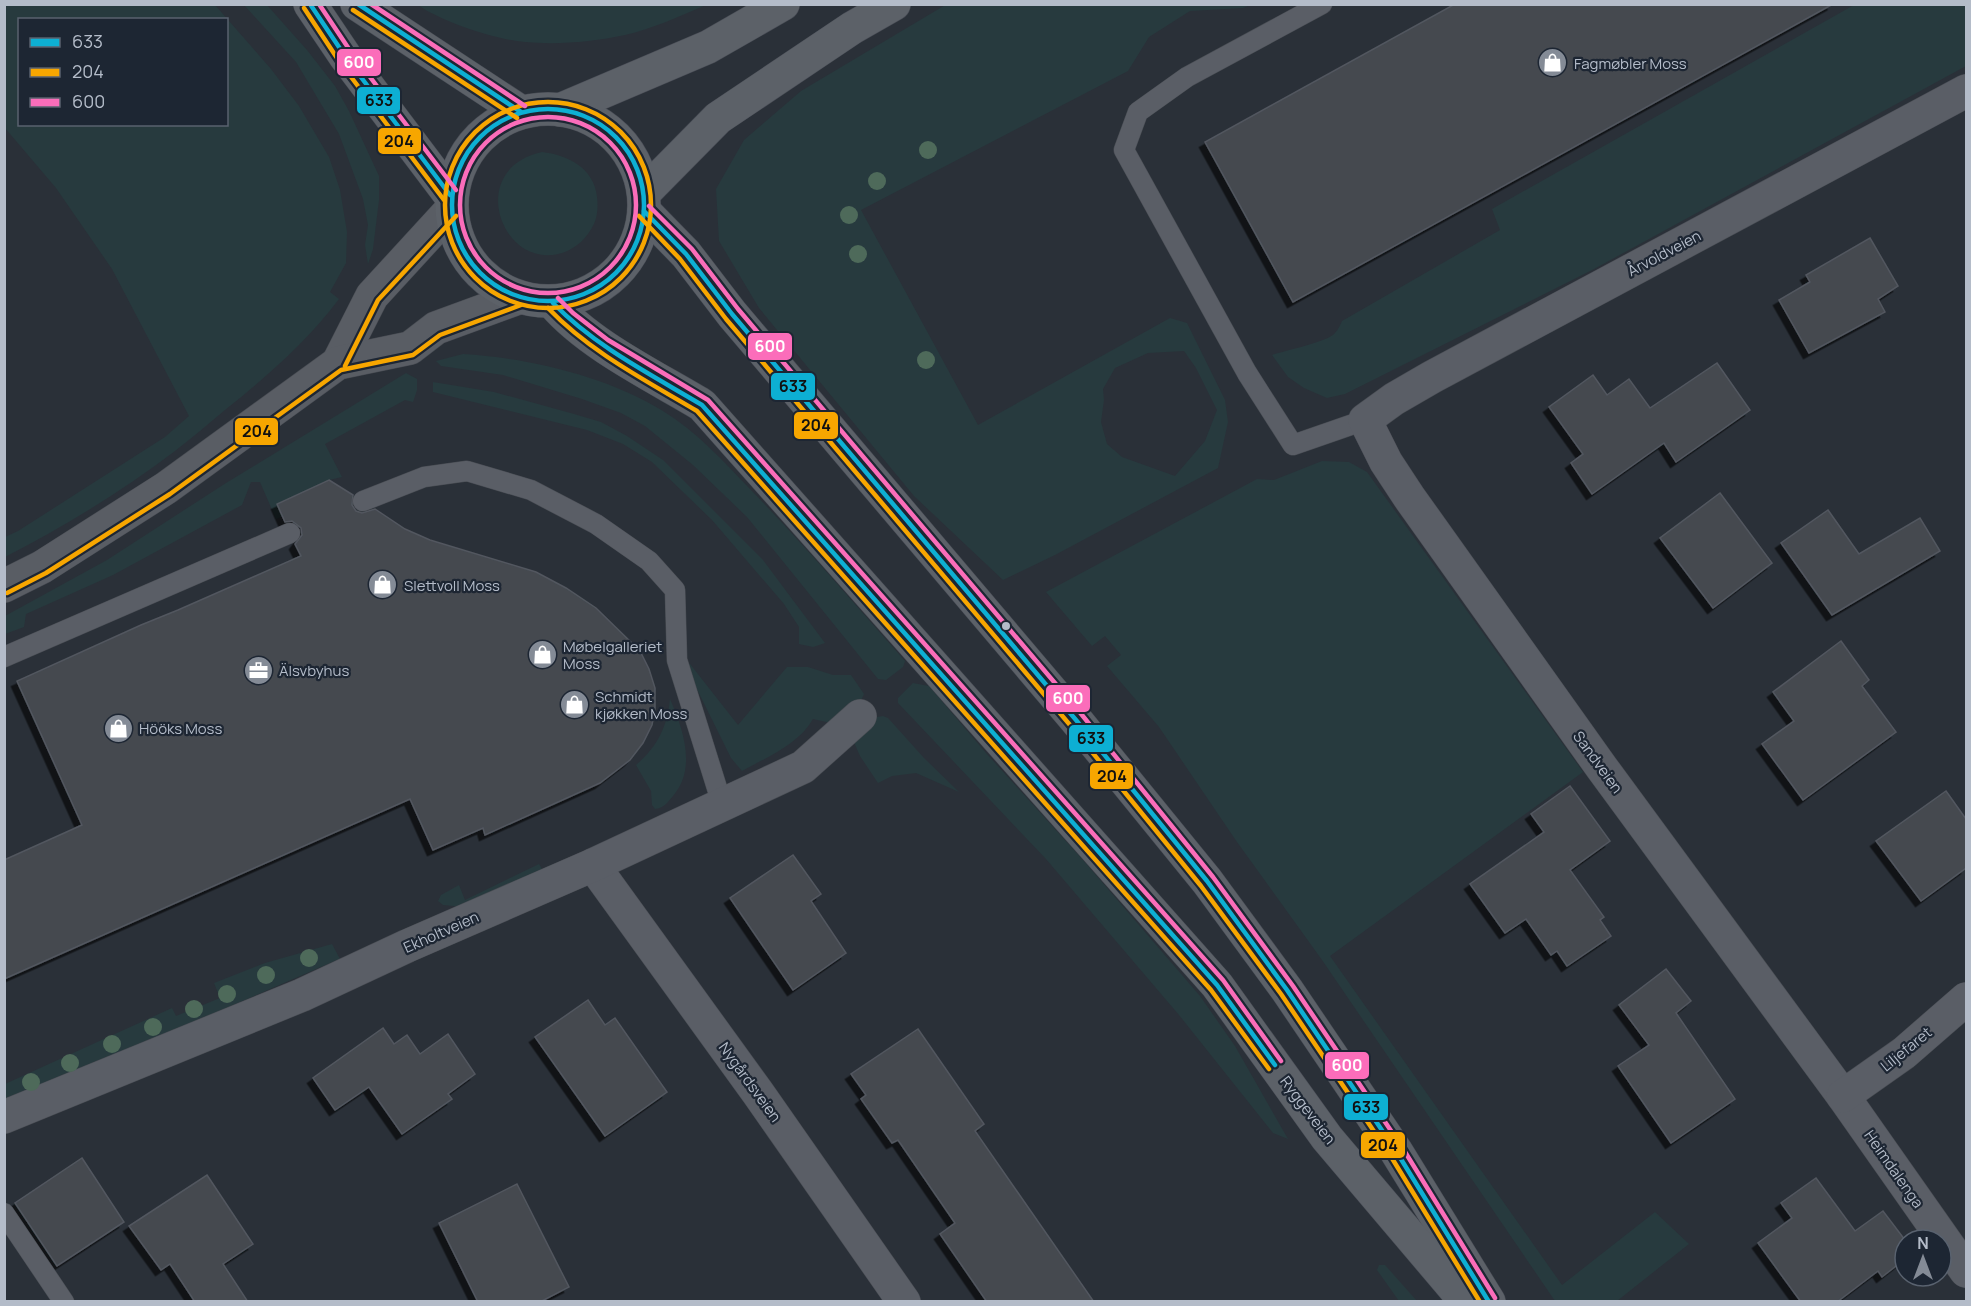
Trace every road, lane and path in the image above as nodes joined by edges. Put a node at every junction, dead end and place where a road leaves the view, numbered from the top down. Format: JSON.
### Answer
{"nodes":[{"id":1,"x":310,"y":4,"type":"edge"},
{"id":2,"x":357,"y":4,"type":"edge"},
{"id":3,"x":783,"y":4,"type":"edge"},
{"id":4,"x":894,"y":4,"type":"edge"},
{"id":5,"x":1322,"y":4,"type":"edge"},
{"id":6,"x":1966,"y":91,"type":"edge"},
{"id":7,"x":560,"y":110,"type":"junction"},
{"id":8,"x":521,"y":112,"type":"junction"},
{"id":9,"x":644,"y":202,"type":"junction"},
{"id":10,"x":450,"y":203,"type":"junction"},
{"id":11,"x":518,"y":298,"type":"junction"},
{"id":12,"x":553,"y":303,"type":"junction"},
{"id":13,"x":338,"y":363,"type":"junction"},
{"id":14,"x":1365,"y":420,"type":"junction"},
{"id":15,"x":363,"y":501,"type":"dead end"},
{"id":16,"x":290,"y":533,"type":"dead end"},
{"id":17,"x":4,"y":586,"type":"edge"},
{"id":18,"x":4,"y":657,"type":"edge"},
{"id":19,"x":860,"y":716,"type":"dead end"},
{"id":20,"x":722,"y":804,"type":"junction"},
{"id":21,"x":593,"y":865,"type":"junction"},
{"id":22,"x":1966,"y":999,"type":"edge"},
{"id":23,"x":1843,"y":1096,"type":"junction"},
{"id":24,"x":4,"y":1117,"type":"edge"},
{"id":25,"x":4,"y":1213,"type":"edge"},
{"id":26,"x":1966,"y":1271,"type":"edge"},
{"id":27,"x":64,"y":1302,"type":"edge"},
{"id":28,"x":904,"y":1302,"type":"edge"},
{"id":29,"x":1466,"y":1302,"type":"edge"},
{"id":30,"x":1489,"y":1302,"type":"edge"}],
"edges":[{"from":1,"to":10,"type":"main road"},
{"from":2,"to":8,"type":"main road"},
{"from":3,"to":7,"type":"main road"},
{"from":4,"to":9,"type":"main road"},
{"from":5,"to":14,"type":"lane"},
{"from":6,"to":14,"type":"street","name":"Årvoldveien"},
{"from":7,"to":8,"type":"main road"},
{"from":7,"to":9,"type":"main road"},
{"from":8,"to":10,"type":"main road"},
{"from":9,"to":12,"type":"main road"},
{"from":9,"to":30,"type":"main road"},
{"from":10,"to":11,"type":"main road"},
{"from":10,"to":13,"type":"street"},
{"from":11,"to":12,"type":"main road"},
{"from":11,"to":13,"type":"street"},
{"from":12,"to":29,"type":"main road","name":"Ryggeveien"},
{"from":13,"to":17,"type":"street"},
{"from":14,"to":23,"type":"street","name":"Sandveien"},
{"from":15,"to":20,"type":"lane"},
{"from":16,"to":18,"type":"lane"},
{"from":19,"to":20,"type":"street","name":"Ekholtveien"},
{"from":20,"to":21,"type":"street","name":"Ekholtveien"},
{"from":21,"to":24,"type":"street","name":"Ekholtveien"},
{"from":21,"to":28,"type":"street","name":"Nygårdsveien"},
{"from":22,"to":23,"type":"street","name":"Liljefaret"},
{"from":23,"to":26,"type":"street","name":"Heimdalenga"},
{"from":25,"to":27,"type":"lane"}]}
